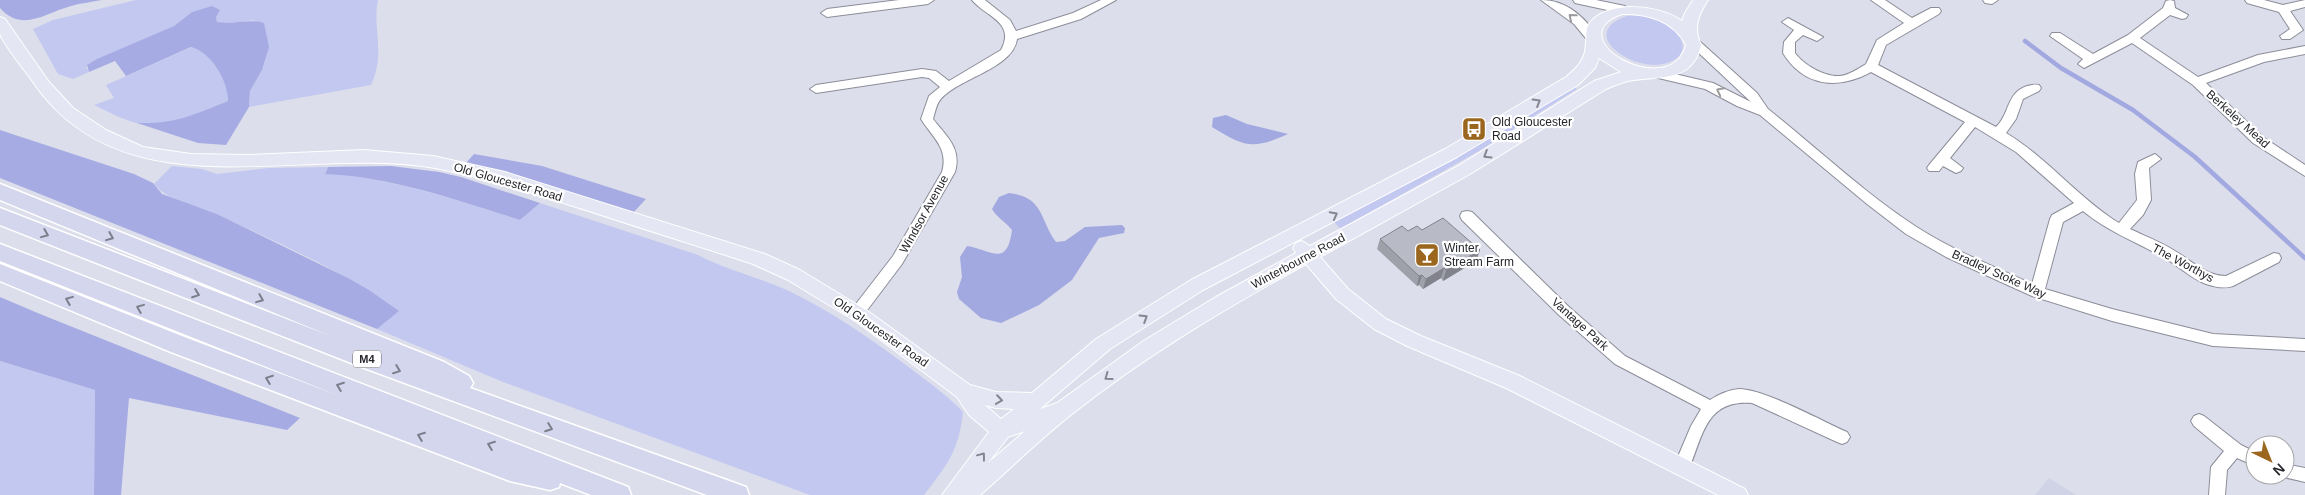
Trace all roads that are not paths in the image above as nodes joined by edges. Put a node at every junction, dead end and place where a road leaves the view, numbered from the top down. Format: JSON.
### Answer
{"nodes":[{"id":1,"x":928,"y":0,"type":"edge"},
{"id":2,"x":978,"y":0,"type":"edge"},
{"id":3,"x":1110,"y":0,"type":"edge"},
{"id":4,"x":1547,"y":0,"type":"edge"},
{"id":5,"x":1579,"y":0,"type":"edge"},
{"id":6,"x":1653,"y":0,"type":"edge"},
{"id":7,"x":1702,"y":0,"type":"edge"},
{"id":8,"x":1877,"y":0,"type":"edge"},
{"id":9,"x":2251,"y":0,"type":"edge"},
{"id":10,"x":2305,"y":3,"type":"edge"},
{"id":11,"x":2170,"y":7,"type":"joint"},
{"id":12,"x":1623,"y":9,"type":"junction"},
{"id":13,"x":2283,"y":9,"type":"junction"},
{"id":14,"x":1935,"y":11,"type":"dead end"},
{"id":15,"x":827,"y":13,"type":"dead end"},
{"id":16,"x":2182,"y":15,"type":"dead end"},
{"id":17,"x":0,"y":22,"type":"edge"},
{"id":18,"x":1788,"y":22,"type":"dead end"},
{"id":19,"x":1912,"y":23,"type":"junction"},
{"id":20,"x":1802,"y":30,"type":"junction"},
{"id":21,"x":1013,"y":36,"type":"junction"},
{"id":22,"x":2056,"y":36,"type":"dead end"},
{"id":23,"x":2286,"y":36,"type":"dead end"},
{"id":24,"x":1817,"y":37,"type":"dead end"},
{"id":25,"x":2132,"y":38,"type":"junction"},
{"id":26,"x":1691,"y":39,"type":"junction"},
{"id":27,"x":1594,"y":40,"type":"junction"},
{"id":28,"x":2305,"y":50,"type":"edge"},
{"id":29,"x":1872,"y":67,"type":"junction"},
{"id":30,"x":1657,"y":74,"type":"junction"},
{"id":31,"x":2197,"y":82,"type":"junction"},
{"id":32,"x":948,"y":87,"type":"junction"},
{"id":33,"x":2035,"y":88,"type":"dead end"},
{"id":34,"x":816,"y":89,"type":"dead end"},
{"id":35,"x":1764,"y":112,"type":"junction"},
{"id":36,"x":1973,"y":122,"type":"junction"},
{"id":37,"x":1997,"y":134,"type":"junction"},
{"id":38,"x":2155,"y":159,"type":"dead end"},
{"id":39,"x":1956,"y":168,"type":"dead end"},
{"id":40,"x":2305,"y":171,"type":"edge"},
{"id":41,"x":0,"y":192,"type":"edge"},
{"id":42,"x":2082,"y":204,"type":"junction"},
{"id":43,"x":0,"y":216,"type":"edge"},
{"id":44,"x":1467,"y":216,"type":"dead end"},
{"id":45,"x":2120,"y":230,"type":"junction"},
{"id":46,"x":1291,"y":238,"type":"junction"},
{"id":47,"x":0,"y":252,"type":"edge"},
{"id":48,"x":1309,"y":256,"type":"junction"},
{"id":49,"x":2274,"y":258,"type":"dead end"},
{"id":50,"x":0,"y":272,"type":"edge"},
{"id":51,"x":2037,"y":292,"type":"junction"},
{"id":52,"x":857,"y":313,"type":"junction"},
{"id":53,"x":2305,"y":344,"type":"edge"},
{"id":54,"x":964,"y":391,"type":"junction"},
{"id":55,"x":1036,"y":400,"type":"junction"},
{"id":56,"x":1710,"y":407,"type":"junction"},
{"id":57,"x":1064,"y":409,"type":"junction"},
{"id":58,"x":518,"y":416,"type":"junction"},
{"id":59,"x":2199,"y":420,"type":"dead end"},
{"id":60,"x":1001,"y":431,"type":"junction"},
{"id":61,"x":1842,"y":437,"type":"dead end"},
{"id":62,"x":2235,"y":450,"type":"junction"},
{"id":63,"x":2245,"y":454,"type":"edge"},
{"id":64,"x":1682,"y":466,"type":"junction"},
{"id":65,"x":618,"y":495,"type":"edge"},
{"id":66,"x":737,"y":495,"type":"edge"},
{"id":67,"x":952,"y":495,"type":"edge"},
{"id":68,"x":966,"y":495,"type":"edge"},
{"id":69,"x":1738,"y":495,"type":"edge"},
{"id":70,"x":2217,"y":495,"type":"edge"}],
"edges":[{"from":1,"to":15,"type":"street"},
{"from":2,"to":21,"type":"street"},
{"from":3,"to":21,"type":"street"},
{"from":27,"to":4,"type":"street","one_way":true},
{"from":5,"to":12,"type":"street"},
{"from":6,"to":12,"type":"main road"},
{"from":7,"to":26,"type":"main road"},
{"from":8,"to":19,"type":"street"},
{"from":9,"to":13,"type":"street"},
{"from":10,"to":13,"type":"street"},
{"from":11,"to":16,"type":"street"},
{"from":11,"to":25,"type":"street"},
{"from":12,"to":26,"type":"main road"},
{"from":12,"to":27,"type":"main road"},
{"from":13,"to":23,"type":"street"},
{"from":14,"to":19,"type":"street"},
{"from":17,"to":52,"type":"main road","name":"Old Gloucester Road"},
{"from":18,"to":20,"type":"street"},
{"from":19,"to":29,"type":"street"},
{"from":20,"to":24,"type":"street"},
{"from":20,"to":29,"type":"street"},
{"from":21,"to":32,"type":"street"},
{"from":22,"to":25,"type":"street"},
{"from":25,"to":31,"type":"street","name":"Berkeley Mead"},
{"from":26,"to":30,"type":"main road"},
{"from":26,"to":35,"type":"street","name":"Bradley Stoke Way"},
{"from":27,"to":30,"type":"main road"},
{"from":46,"to":27,"type":"main road","name":"Winterbourne Road","one_way":true},
{"from":28,"to":31,"type":"street","name":"Berkeley Mead"},
{"from":29,"to":36,"type":"street","name":"The Worthys"},
{"from":35,"to":30,"type":"street","name":"Bradley Stoke Way","one_way":true},
{"from":30,"to":48,"type":"main road","name":"Winterbourne Road","one_way":true},
{"from":31,"to":40,"type":"street","name":"Berkeley Mead"},
{"from":32,"to":34,"type":"street"},
{"from":32,"to":52,"type":"street","name":"Windsor Avenue"},
{"from":33,"to":37,"type":"street"},
{"from":35,"to":51,"type":"street","name":"Bradley Stoke Way"},
{"from":36,"to":37,"type":"street","name":"The Worthys"},
{"from":36,"to":39,"type":"street"},
{"from":37,"to":42,"type":"street","name":"The Worthys"},
{"from":38,"to":45,"type":"street"},
{"from":41,"to":58,"type":"highway","number":"M4","one_way":true},
{"from":42,"to":45,"type":"street","name":"The Worthys"},
{"from":42,"to":51,"type":"street"},
{"from":43,"to":58,"type":"highway","number":"M4","one_way":true},
{"from":44,"to":56,"type":"street","name":"Vantage Park"},
{"from":45,"to":49,"type":"street","name":"The Worthys"},
{"from":46,"to":48,"type":"main road"},
{"from":55,"to":46,"type":"main road","name":"Winterbourne Road","one_way":true},
{"from":65,"to":47,"type":"highway","one_way":true},
{"from":48,"to":57,"type":"main road","name":"Winterbourne Road","one_way":true},
{"from":48,"to":64,"type":"main road"},
{"from":65,"to":50,"type":"highway","one_way":true},
{"from":51,"to":53,"type":"street","name":"Bradley Stoke Way"},
{"from":52,"to":54,"type":"main road","name":"Old Gloucester Road"},
{"from":54,"to":55,"type":"main road","name":"Old Gloucester Road","one_way":true},
{"from":54,"to":60,"type":"main road","name":"Old Gloucester Road"},
{"from":55,"to":60,"type":"main road","name":"Winterbourne Road"},
{"from":56,"to":61,"type":"street"},
{"from":56,"to":64,"type":"street"},
{"from":57,"to":60,"type":"main road"},
{"from":57,"to":68,"type":"main road","name":"Winterbourne Road"},
{"from":58,"to":66,"type":"highway","number":"M4","one_way":true},
{"from":59,"to":62,"type":"street"},
{"from":67,"to":60,"type":"main road","name":"Winterbourne Road","one_way":true},
{"from":62,"to":63,"type":"street"},
{"from":62,"to":70,"type":"street"},
{"from":64,"to":69,"type":"main road"}]}
